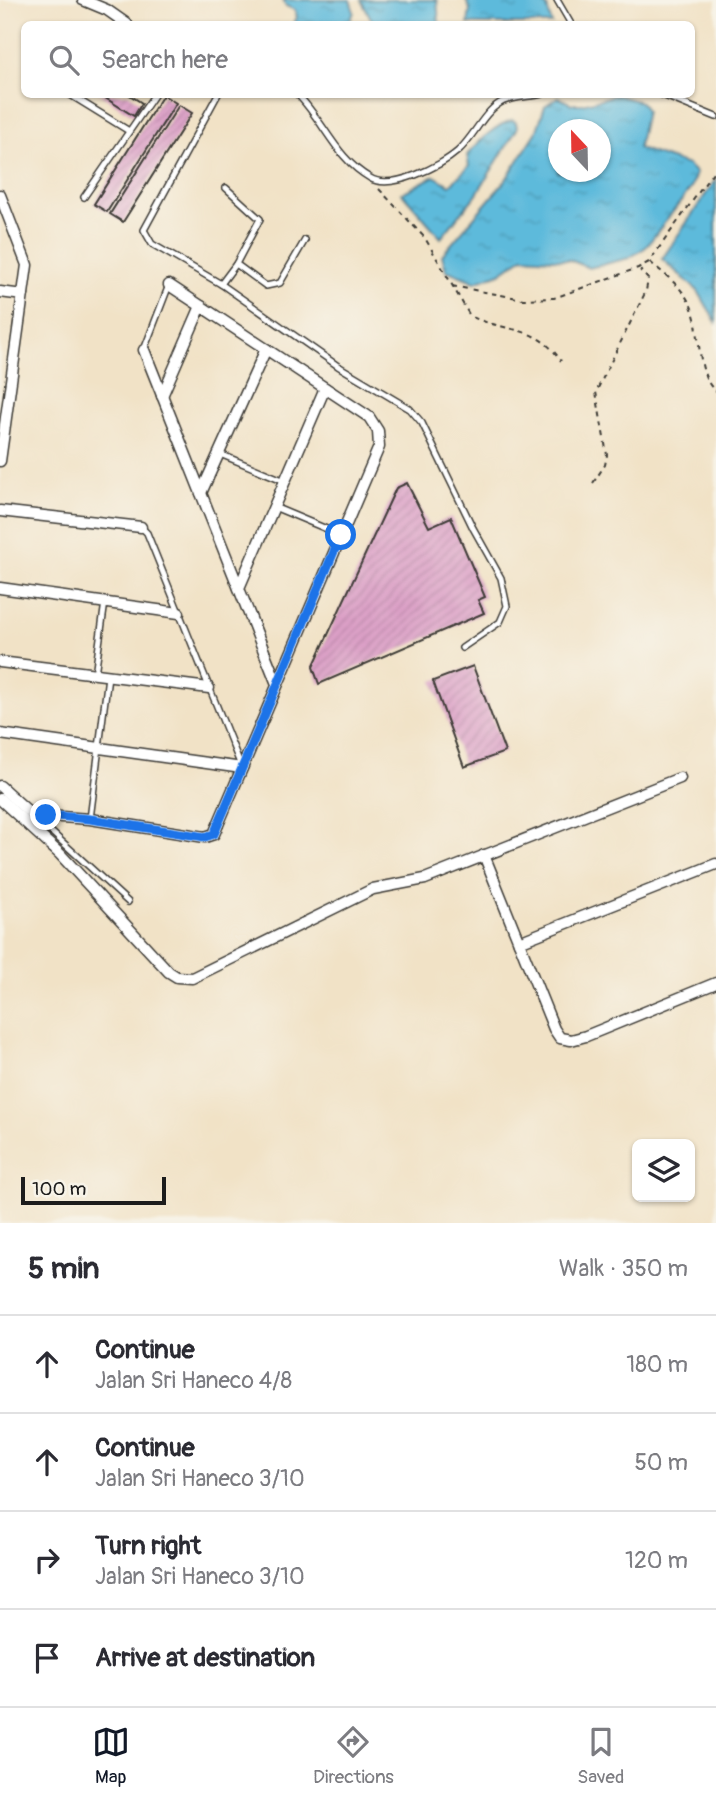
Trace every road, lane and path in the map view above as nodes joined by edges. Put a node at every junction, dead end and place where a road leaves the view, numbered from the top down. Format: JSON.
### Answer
{"nodes":[{"id":1,"x":83,"y":0,"type":"edge"},
{"id":2,"x":557,"y":0,"type":"edge"},
{"id":3,"x":123,"y":21,"type":"edge"},
{"id":4,"x":569,"y":21,"type":"edge"},
{"id":5,"x":76,"y":98,"type":"edge"},
{"id":6,"x":152,"y":98,"type":"edge"},
{"id":7,"x":216,"y":98,"type":"edge"},
{"id":8,"x":301,"y":98,"type":"edge"},
{"id":9,"x":523,"y":98,"type":"edge"},
{"id":10,"x":670,"y":98,"type":"edge"},
{"id":11,"x":716,"y":117,"type":"edge"},
{"id":12,"x":130,"y":131,"type":"junction"},
{"id":13,"x":716,"y":168,"type":"edge"},
{"id":14,"x":372,"y":180,"type":"junction"},
{"id":15,"x":226,"y":188,"type":"dead end"},
{"id":16,"x":0,"y":195,"type":"edge"},
{"id":17,"x":84,"y":197,"type":"dead end"},
{"id":18,"x":305,"y":240,"type":"dead end"},
{"id":19,"x":649,"y":262,"type":"junction"},
{"id":20,"x":236,"y":264,"type":"junction"},
{"id":21,"x":638,"y":268,"type":"junction"},
{"id":22,"x":221,"y":284,"type":"junction"},
{"id":23,"x":169,"y":285,"type":"joint"},
{"id":24,"x":452,"y":286,"type":"junction"},
{"id":25,"x":0,"y":292,"type":"edge"},
{"id":26,"x":23,"y":295,"type":"junction"},
{"id":27,"x":201,"y":306,"type":"junction"},
{"id":28,"x":265,"y":349,"type":"junction"},
{"id":29,"x":144,"y":350,"type":"joint"},
{"id":30,"x":561,"y":361,"type":"dead end"},
{"id":31,"x":0,"y":367,"type":"edge"},
{"id":32,"x":12,"y":369,"type":"junction"},
{"id":33,"x":325,"y":388,"type":"junction"},
{"id":34,"x":716,"y":391,"type":"edge"},
{"id":35,"x":162,"y":396,"type":"junction"},
{"id":36,"x":2,"y":437,"type":"edge"},
{"id":37,"x":219,"y":454,"type":"junction"},
{"id":38,"x":0,"y":461,"type":"edge"},
{"id":39,"x":285,"y":481,"type":"junction"},
{"id":40,"x":593,"y":483,"type":"dead end"},
{"id":41,"x":201,"y":493,"type":"junction"},
{"id":42,"x":274,"y":507,"type":"junction"},
{"id":43,"x":0,"y":511,"type":"edge"},
{"id":44,"x":141,"y":527,"type":"joint"},
{"id":45,"x":341,"y":535,"type":"junction"},
{"id":46,"x":0,"y":588,"type":"edge"},
{"id":47,"x":239,"y":589,"type":"junction"},
{"id":48,"x":105,"y":603,"type":"junction"},
{"id":49,"x":179,"y":613,"type":"junction"},
{"id":50,"x":462,"y":648,"type":"dead end"},
{"id":51,"x":0,"y":662,"type":"edge"},
{"id":52,"x":95,"y":674,"type":"junction"},
{"id":53,"x":108,"y":675,"type":"junction"},
{"id":54,"x":278,"y":684,"type":"junction"},
{"id":55,"x":209,"y":688,"type":"junction"},
{"id":56,"x":0,"y":734,"type":"edge"},
{"id":57,"x":99,"y":747,"type":"junction"},
{"id":58,"x":242,"y":768,"type":"junction"},
{"id":59,"x":680,"y":778,"type":"dead end"},
{"id":60,"x":0,"y":786,"type":"edge"},
{"id":61,"x":0,"y":799,"type":"edge"},
{"id":62,"x":32,"y":815,"type":"junction"},
{"id":63,"x":90,"y":819,"type":"junction"},
{"id":64,"x":484,"y":855,"type":"junction"},
{"id":65,"x":716,"y":864,"type":"edge"},
{"id":66,"x":128,"y":902,"type":"dead end"},
{"id":67,"x":519,"y":942,"type":"junction"},
{"id":68,"x":716,"y":983,"type":"edge"}],
"edges":[{"from":1,"to":3,"type":"street"},
{"from":2,"to":4,"type":"lane"},
{"from":5,"to":12,"type":"lane"},
{"from":6,"to":12,"type":"lane"},
{"from":7,"to":22,"type":"lane"},
{"from":8,"to":14,"type":"lane"},
{"from":9,"to":14,"type":"lane"},
{"from":10,"to":11,"type":"lane"},
{"from":12,"to":17,"type":"lane"},
{"from":13,"to":19,"type":"path"},
{"from":14,"to":24,"type":"path"},
{"from":15,"to":20,"type":"lane"},
{"from":16,"to":26,"type":"street"},
{"from":18,"to":20,"type":"lane"},
{"from":19,"to":21,"type":"path"},
{"from":19,"to":34,"type":"path"},
{"from":20,"to":22,"type":"lane"},
{"from":21,"to":24,"type":"path"},
{"from":21,"to":40,"type":"path"},
{"from":22,"to":50,"type":"lane"},
{"from":23,"to":27,"type":"street"},
{"from":23,"to":29,"type":"lane"},
{"from":24,"to":30,"type":"path"},
{"from":25,"to":26,"type":"street"},
{"from":26,"to":32,"type":"street"},
{"from":27,"to":28,"type":"street"},
{"from":27,"to":35,"type":"street"},
{"from":28,"to":33,"type":"street"},
{"from":28,"to":37,"type":"street"},
{"from":29,"to":35,"type":"street"},
{"from":31,"to":32,"type":"street"},
{"from":32,"to":36,"type":"street"},
{"from":33,"to":39,"type":"street"},
{"from":33,"to":45,"type":"street"},
{"from":35,"to":41,"type":"street"},
{"from":36,"to":38,"type":"street"},
{"from":37,"to":39,"type":"lane"},
{"from":37,"to":41,"type":"street"},
{"from":39,"to":42,"type":"street"},
{"from":41,"to":47,"type":"street"},
{"from":42,"to":45,"type":"lane"},
{"from":42,"to":47,"type":"street"},
{"from":43,"to":44,"type":"street"},
{"from":44,"to":49,"type":"lane"},
{"from":45,"to":54,"type":"street"},
{"from":46,"to":48,"type":"street"},
{"from":47,"to":54,"type":"street"},
{"from":48,"to":49,"type":"street"},
{"from":48,"to":52,"type":"lane"},
{"from":49,"to":55,"type":"lane"},
{"from":51,"to":52,"type":"street"},
{"from":52,"to":53,"type":"street"},
{"from":53,"to":55,"type":"street"},
{"from":53,"to":57,"type":"lane"},
{"from":54,"to":58,"type":"street"},
{"from":55,"to":58,"type":"lane"},
{"from":56,"to":57,"type":"street"},
{"from":57,"to":58,"type":"street"},
{"from":57,"to":63,"type":"lane"},
{"from":58,"to":63,"type":"street"},
{"from":59,"to":64,"type":"street"},
{"from":60,"to":62,"type":"street"},
{"from":61,"to":64,"type":"street"},
{"from":62,"to":63,"type":"street"},
{"from":62,"to":66,"type":"lane"},
{"from":64,"to":67,"type":"street"},
{"from":65,"to":67,"type":"street"},
{"from":67,"to":68,"type":"street"}]}
